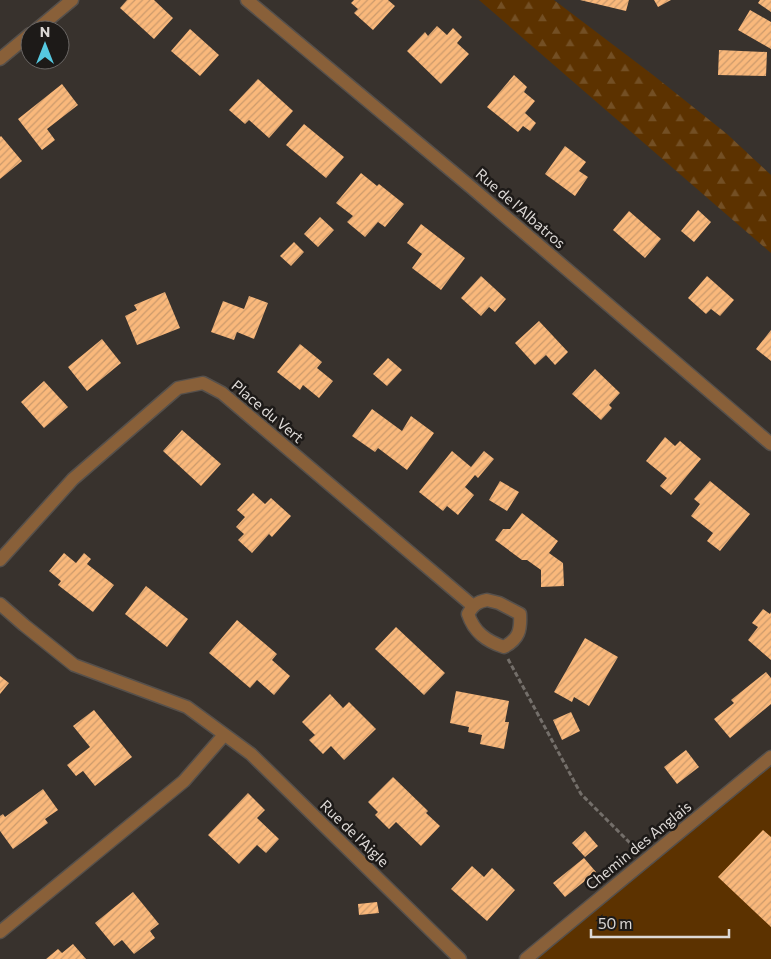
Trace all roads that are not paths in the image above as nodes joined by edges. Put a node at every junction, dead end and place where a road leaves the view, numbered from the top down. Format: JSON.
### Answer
{"nodes":[{"id":1,"x":72,"y":0,"type":"edge"},
{"id":2,"x":247,"y":0,"type":"edge"},
{"id":3,"x":48,"y":20,"type":"edge"},
{"id":4,"x":20,"y":42,"type":"edge"},
{"id":5,"x":0,"y":59,"type":"edge"},
{"id":6,"x":771,"y":444,"type":"edge"},
{"id":7,"x":0,"y":560,"type":"edge"},
{"id":8,"x":0,"y":604,"type":"edge"},
{"id":9,"x":473,"y":606,"type":"dead end"},
{"id":10,"x":224,"y":735,"type":"junction"},
{"id":11,"x":771,"y":757,"type":"edge"},
{"id":12,"x":0,"y":932,"type":"edge"},
{"id":13,"x":460,"y":959,"type":"edge"},
{"id":14,"x":526,"y":959,"type":"edge"}],
"edges":[{"from":1,"to":3,"type":"street"},
{"from":2,"to":6,"type":"street","name":"Rue de l'Albatros"},
{"from":4,"to":5,"type":"street"},
{"from":7,"to":9,"type":"street","name":"Place du Vert"},
{"from":8,"to":10,"type":"street","name":"Rue de l'Aigle"},
{"from":10,"to":12,"type":"street"},
{"from":10,"to":13,"type":"street","name":"Rue de l'Aigle"},
{"from":11,"to":14,"type":"street","name":"Chemin des Anglais"}]}
